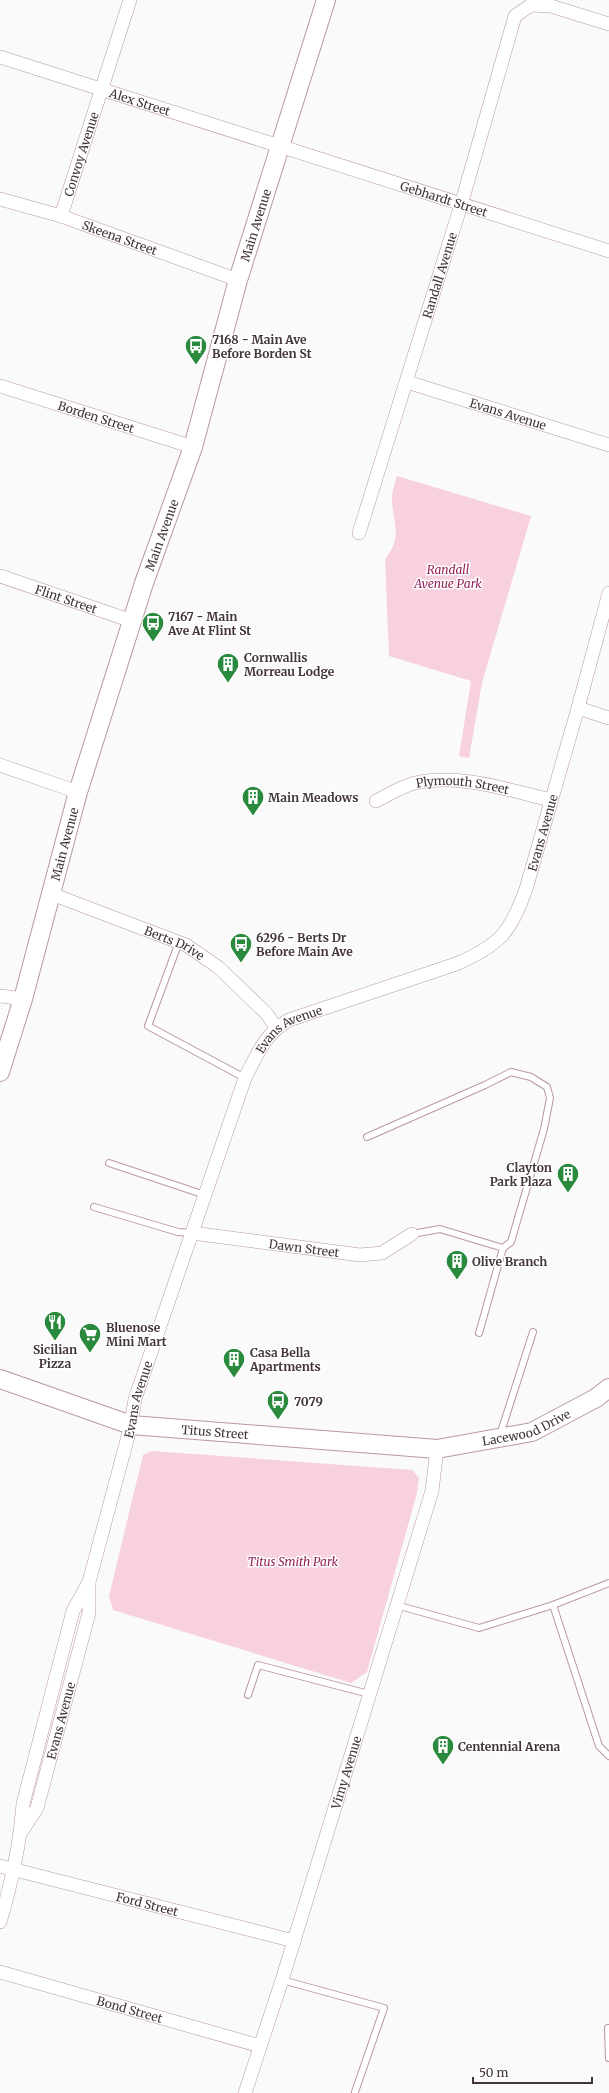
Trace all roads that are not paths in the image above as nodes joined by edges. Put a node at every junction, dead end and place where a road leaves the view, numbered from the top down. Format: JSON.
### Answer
{"nodes":[{"id":1,"x":130,"y":0,"type":"edge"},
{"id":2,"x":326,"y":0,"type":"edge"},
{"id":3,"x":609,"y":24,"type":"edge"},
{"id":4,"x":0,"y":57,"type":"edge"},
{"id":5,"x":102,"y":90,"type":"junction"},
{"id":6,"x":280,"y":147,"type":"junction"},
{"id":7,"x":0,"y":198,"type":"edge"},
{"id":8,"x":461,"y":205,"type":"junction"},
{"id":9,"x":61,"y":216,"type":"junction"},
{"id":10,"x":609,"y":251,"type":"edge"},
{"id":11,"x":238,"y":280,"type":"junction"},
{"id":12,"x":407,"y":382,"type":"junction"},
{"id":13,"x":0,"y":386,"type":"edge"},
{"id":14,"x":609,"y":446,"type":"edge"},
{"id":15,"x":193,"y":447,"type":"junction"},
{"id":16,"x":359,"y":533,"type":"dead end"},
{"id":17,"x":0,"y":576,"type":"edge"},
{"id":18,"x":609,"y":593,"type":"edge"},
{"id":19,"x":132,"y":621,"type":"junction"},
{"id":20,"x":578,"y":708,"type":"junction"},
{"id":21,"x":609,"y":718,"type":"edge"},
{"id":22,"x":0,"y":765,"type":"edge"},
{"id":23,"x":78,"y":792,"type":"junction"},
{"id":24,"x":551,"y":800,"type":"junction"},
{"id":25,"x":376,"y":801,"type":"dead end"},
{"id":26,"x":49,"y":893,"type":"junction"},
{"id":27,"x":179,"y":942,"type":"junction"},
{"id":28,"x":0,"y":996,"type":"edge"},
{"id":29,"x":23,"y":999,"type":"junction"},
{"id":30,"x":276,"y":1027,"type":"junction"},
{"id":31,"x":0,"y":1072,"type":"edge"},
{"id":32,"x":245,"y":1078,"type":"junction"},
{"id":33,"x":367,"y":1137,"type":"dead end"},
{"id":34,"x":109,"y":1163,"type":"dead end"},
{"id":35,"x":205,"y":1195,"type":"junction"},
{"id":36,"x":94,"y":1207,"type":"dead end"},
{"id":37,"x":192,"y":1233,"type":"junction"},
{"id":38,"x":412,"y":1234,"type":"joint"},
{"id":39,"x":503,"y":1248,"type":"junction"},
{"id":40,"x":532,"y":1332,"type":"dead end"},
{"id":41,"x":479,"y":1333,"type":"dead end"},
{"id":42,"x":0,"y":1379,"type":"edge"},
{"id":43,"x":609,"y":1388,"type":"edge"},
{"id":44,"x":131,"y":1425,"type":"junction"},
{"id":45,"x":499,"y":1438,"type":"junction"},
{"id":46,"x":437,"y":1449,"type":"junction"},
{"id":47,"x":609,"y":1583,"type":"edge"},
{"id":48,"x":396,"y":1605,"type":"junction"},
{"id":49,"x":553,"y":1605,"type":"junction"},
{"id":50,"x":368,"y":1694,"type":"junction"},
{"id":51,"x":248,"y":1695,"type":"dead end"},
{"id":52,"x":609,"y":1756,"type":"edge"},
{"id":53,"x":0,"y":1866,"type":"edge"},
{"id":54,"x":15,"y":1871,"type":"junction"},
{"id":55,"x":0,"y":1922,"type":"edge"},
{"id":56,"x":294,"y":1941,"type":"junction"},
{"id":57,"x":0,"y":1972,"type":"edge"},
{"id":58,"x":282,"y":1980,"type":"junction"},
{"id":59,"x":608,"y":2028,"type":"dead end"},
{"id":60,"x":260,"y":2046,"type":"junction"},
{"id":61,"x":609,"y":2058,"type":"edge"},
{"id":62,"x":355,"y":2092,"type":"dead end"},
{"id":63,"x":245,"y":2093,"type":"edge"}],
"edges":[{"from":1,"to":5,"type":"street","name":"Convoy Avenue"},
{"from":2,"to":6,"type":"street","name":"Main Avenue"},
{"from":3,"to":8,"type":"street","name":"Randall Avenue"},
{"from":4,"to":5,"type":"street","name":"Alex Street"},
{"from":5,"to":6,"type":"street","name":"Alex Street"},
{"from":5,"to":9,"type":"street","name":"Convoy Avenue"},
{"from":6,"to":8,"type":"street","name":"Gebhardt Street"},
{"from":6,"to":11,"type":"street","name":"Main Avenue"},
{"from":7,"to":9,"type":"street","name":"Skeena Street"},
{"from":8,"to":10,"type":"street","name":"Gebhardt Street"},
{"from":8,"to":12,"type":"street","name":"Randall Avenue"},
{"from":9,"to":11,"type":"street","name":"Skeena Street"},
{"from":11,"to":15,"type":"street","name":"Main Avenue"},
{"from":12,"to":14,"type":"street","name":"Evans Avenue"},
{"from":12,"to":16,"type":"street","name":"Randall Avenue"},
{"from":13,"to":15,"type":"street","name":"Borden Street"},
{"from":15,"to":19,"type":"street","name":"Main Avenue"},
{"from":17,"to":19,"type":"street","name":"Flint Street"},
{"from":18,"to":20,"type":"street","name":"Evans Avenue"},
{"from":19,"to":23,"type":"street","name":"Main Avenue"},
{"from":20,"to":21,"type":"street"},
{"from":20,"to":24,"type":"street","name":"Evans Avenue"},
{"from":22,"to":23,"type":"street"},
{"from":23,"to":26,"type":"street","name":"Main Avenue"},
{"from":24,"to":25,"type":"street","name":"Plymouth Street"},
{"from":24,"to":30,"type":"street","name":"Evans Avenue"},
{"from":26,"to":27,"type":"street","name":"Berts Drive"},
{"from":26,"to":29,"type":"street","name":"Main Avenue"},
{"from":27,"to":30,"type":"street","name":"Berts Drive"},
{"from":27,"to":32,"type":"lane"},
{"from":28,"to":29,"type":"street"},
{"from":29,"to":31,"type":"street","name":"Main Avenue"},
{"from":30,"to":32,"type":"street","name":"Evans Avenue"},
{"from":32,"to":35,"type":"street","name":"Evans Avenue"},
{"from":33,"to":39,"type":"lane"},
{"from":34,"to":35,"type":"lane"},
{"from":35,"to":37,"type":"street","name":"Evans Avenue"},
{"from":36,"to":37,"type":"lane"},
{"from":37,"to":38,"type":"street","name":"Dawn Street"},
{"from":37,"to":44,"type":"street","name":"Evans Avenue"},
{"from":38,"to":39,"type":"lane"},
{"from":39,"to":41,"type":"lane"},
{"from":40,"to":45,"type":"lane"},
{"from":42,"to":44,"type":"street","name":"Titus Street"},
{"from":43,"to":45,"type":"street","name":"Lacewood Drive"},
{"from":44,"to":46,"type":"street","name":"Titus Street"},
{"from":44,"to":54,"type":"street","name":"Evans Avenue"},
{"from":45,"to":46,"type":"street","name":"Lacewood Drive"},
{"from":46,"to":48,"type":"street","name":"Vimy Avenue"},
{"from":47,"to":49,"type":"lane"},
{"from":48,"to":49,"type":"lane"},
{"from":48,"to":50,"type":"street","name":"Vimy Avenue"},
{"from":49,"to":52,"type":"lane"},
{"from":50,"to":51,"type":"lane"},
{"from":50,"to":56,"type":"street","name":"Vimy Avenue"},
{"from":53,"to":54,"type":"street","name":"Ford Street"},
{"from":54,"to":55,"type":"street","name":"Evans Avenue"},
{"from":54,"to":56,"type":"street","name":"Ford Street"},
{"from":56,"to":58,"type":"street","name":"Vimy Avenue"},
{"from":57,"to":60,"type":"street","name":"Bond Street"},
{"from":58,"to":60,"type":"street","name":"Vimy Avenue"},
{"from":58,"to":62,"type":"lane"},
{"from":59,"to":61,"type":"lane"},
{"from":60,"to":63,"type":"street","name":"Vimy Avenue"}]}
